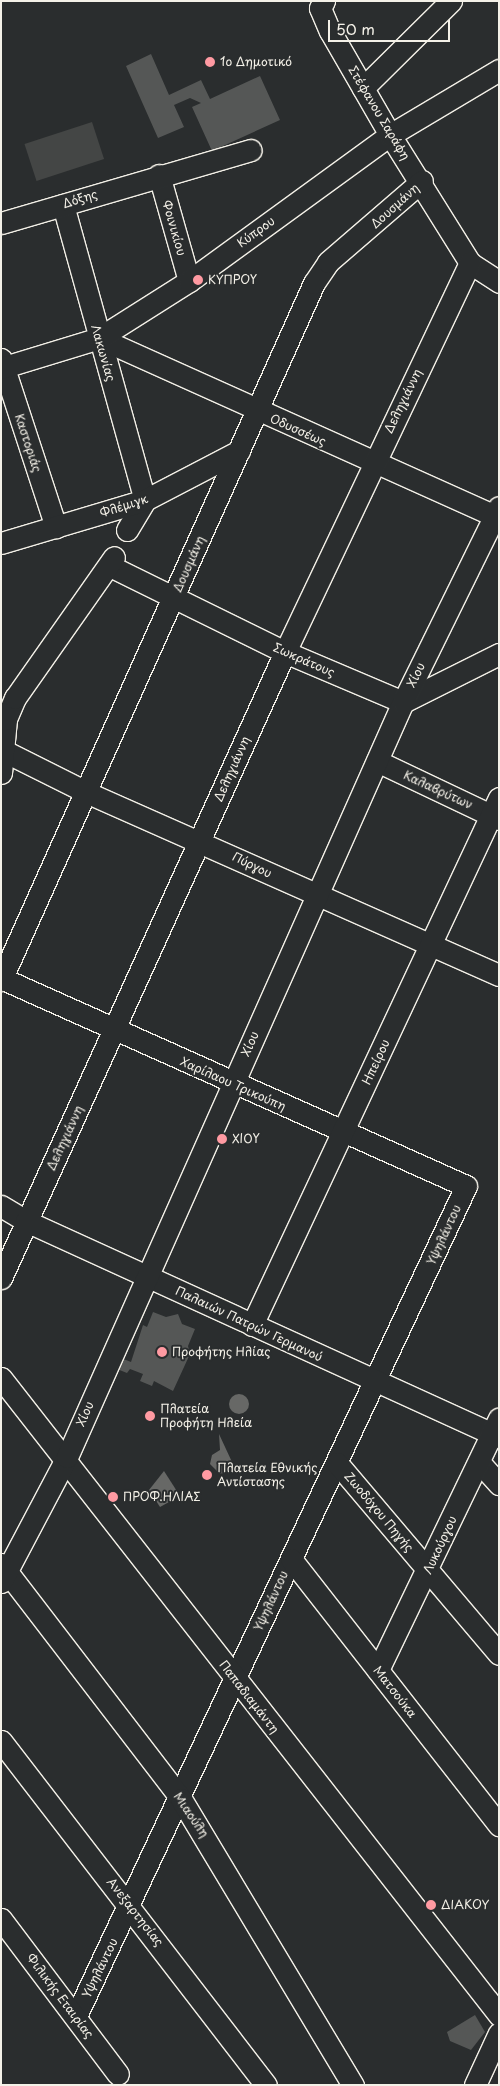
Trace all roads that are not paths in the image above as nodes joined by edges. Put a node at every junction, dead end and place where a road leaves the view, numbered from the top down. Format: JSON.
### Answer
{"nodes":[{"id":1,"x":451,"y":1,"type":"edge"},
{"id":2,"x":322,"y":5,"type":"edge"},
{"id":3,"x":499,"y":70,"type":"edge"},
{"id":4,"x":363,"y":88,"type":"junction"},
{"id":5,"x":390,"y":134,"type":"junction"},
{"id":6,"x":251,"y":150,"type":"dead end"},
{"id":7,"x":158,"y":175,"type":"junction"},
{"id":8,"x":422,"y":181,"type":"junction"},
{"id":9,"x":63,"y":205,"type":"junction"},
{"id":10,"x":1,"y":223,"type":"edge"},
{"id":11,"x":470,"y":263,"type":"junction"},
{"id":12,"x":189,"y":281,"type":"junction"},
{"id":13,"x":499,"y":282,"type":"edge"},
{"id":14,"x":99,"y":338,"type":"junction"},
{"id":15,"x":2,"y":365,"type":"edge"},
{"id":16,"x":257,"y":411,"type":"junction"},
{"id":17,"x":239,"y":451,"type":"junction"},
{"id":18,"x":372,"y":463,"type":"junction"},
{"id":19,"x":145,"y":500,"type":"junction"},
{"id":20,"x":497,"y":514,"type":"edge"},
{"id":21,"x":56,"y":527,"type":"junction"},
{"id":22,"x":127,"y":530,"type":"dead end"},
{"id":23,"x":1,"y":543,"type":"edge"},
{"id":24,"x":173,"y":599,"type":"junction"},
{"id":25,"x":285,"y":652,"type":"junction"},
{"id":26,"x":499,"y":654,"type":"edge"},
{"id":27,"x":403,"y":702,"type":"junction"},
{"id":28,"x":6,"y":752,"type":"junction"},
{"id":29,"x":377,"y":761,"type":"junction"},
{"id":30,"x":1,"y":774,"type":"edge"},
{"id":31,"x":88,"y":793,"type":"junction"},
{"id":32,"x":496,"y":811,"type":"edge"},
{"id":33,"x":200,"y":841,"type":"junction"},
{"id":34,"x":316,"y":896,"type":"junction"},
{"id":35,"x":429,"y":947,"type":"junction"},
{"id":36,"x":499,"y":975,"type":"edge"},
{"id":37,"x":1,"y":979,"type":"edge"},
{"id":38,"x":116,"y":1031,"type":"junction"},
{"id":39,"x":232,"y":1084,"type":"junction"},
{"id":40,"x":343,"y":1133,"type":"junction"},
{"id":41,"x":466,"y":1186,"type":"joint"},
{"id":42,"x":1,"y":1206,"type":"edge"},
{"id":43,"x":26,"y":1221,"type":"junction"},
{"id":44,"x":145,"y":1275,"type":"junction"},
{"id":45,"x":1,"y":1278,"type":"edge"},
{"id":46,"x":252,"y":1325,"type":"junction"},
{"id":47,"x":1,"y":1378,"type":"edge"},
{"id":48,"x":376,"y":1383,"type":"junction"},
{"id":49,"x":497,"y":1430,"type":"edge"},
{"id":50,"x":67,"y":1457,"type":"junction"},
{"id":51,"x":479,"y":1462,"type":"junction"},
{"id":52,"x":337,"y":1463,"type":"junction"},
{"id":53,"x":499,"y":1484,"type":"edge"},
{"id":54,"x":291,"y":1559,"type":"junction"},
{"id":55,"x":428,"y":1570,"type":"junction"},
{"id":56,"x":3,"y":1572,"type":"edge"},
{"id":57,"x":499,"y":1654,"type":"edge"},
{"id":58,"x":378,"y":1670,"type":"junction"},
{"id":59,"x":234,"y":1680,"type":"junction"},
{"id":60,"x":1,"y":1741,"type":"edge"},
{"id":61,"x":181,"y":1799,"type":"junction"},
{"id":62,"x":499,"y":1825,"type":"edge"},
{"id":63,"x":130,"y":1906,"type":"junction"},
{"id":64,"x":1,"y":1919,"type":"edge"},
{"id":65,"x":499,"y":2015,"type":"edge"},
{"id":66,"x":76,"y":2016,"type":"junction"},
{"id":67,"x":499,"y":2033,"type":"edge"},
{"id":68,"x":118,"y":2074,"type":"dead end"},
{"id":69,"x":266,"y":2085,"type":"edge"},
{"id":70,"x":353,"y":2085,"type":"edge"},
{"id":71,"x":475,"y":2085,"type":"edge"}],
"edges":[{"from":1,"to":4,"type":"street"},
{"from":2,"to":4,"type":"street","name":"Στέφανου Σαράφη"},
{"from":3,"to":5,"type":"street","name":"Κύπρου"},
{"from":4,"to":5,"type":"street","name":"Στέφανου Σαράφη"},
{"from":5,"to":8,"type":"street","name":"Στέφανου Σαράφη"},
{"from":5,"to":12,"type":"street","name":"Κύπρου"},
{"from":6,"to":7,"type":"street","name":"Δόξης"},
{"from":7,"to":9,"type":"street","name":"Δόξης"},
{"from":7,"to":12,"type":"street","name":"Φοινικίου"},
{"from":8,"to":11,"type":"street","name":"Στέφανου Σαράφη"},
{"from":8,"to":16,"type":"street","name":"Δουσμάνη"},
{"from":9,"to":10,"type":"street","name":"Δόξης"},
{"from":9,"to":14,"type":"street","name":"Λακωνίας"},
{"from":11,"to":13,"type":"street","name":"Στέφανου Σαράφη"},
{"from":11,"to":18,"type":"street","name":"Δεληγιάννη"},
{"from":12,"to":14,"type":"street","name":"Κύπρου"},
{"from":14,"to":15,"type":"street","name":"Κύπρου"},
{"from":14,"to":16,"type":"street","name":"Οδυσσέως"},
{"from":14,"to":19,"type":"street","name":"Λακωνίας"},
{"from":15,"to":21,"type":"street","name":"Καστοριάς"},
{"from":16,"to":17,"type":"street","name":"Δουσμάνη"},
{"from":16,"to":18,"type":"street","name":"Οδυσσέως"},
{"from":17,"to":19,"type":"street","name":"Φλέμιγκ"},
{"from":17,"to":24,"type":"street","name":"Δουσμάνη"},
{"from":18,"to":20,"type":"street","name":"Οδυσσέως"},
{"from":18,"to":25,"type":"street","name":"Δεληγιάννη"},
{"from":19,"to":21,"type":"street","name":"Φλέμιγκ"},
{"from":19,"to":22,"type":"street"},
{"from":20,"to":27,"type":"street","name":"Χίου"},
{"from":21,"to":23,"type":"street","name":"Φλέμιγκ"},
{"from":24,"to":25,"type":"street","name":"Σωκράτους"},
{"from":24,"to":28,"type":"street","name":"Σωκράτους"},
{"from":24,"to":31,"type":"street","name":"Δουσμάνη"},
{"from":25,"to":27,"type":"street","name":"Σωκράτους"},
{"from":25,"to":33,"type":"street","name":"Δεληγιάννη"},
{"from":26,"to":27,"type":"street"},
{"from":27,"to":29,"type":"street","name":"Χίου"},
{"from":28,"to":30,"type":"street"},
{"from":28,"to":31,"type":"street","name":"Πύργου"},
{"from":29,"to":32,"type":"street","name":"Καλαβρύτων"},
{"from":29,"to":34,"type":"street","name":"Χίου"},
{"from":31,"to":33,"type":"street","name":"Πύργου"},
{"from":31,"to":37,"type":"street","name":"Δουσμάνη"},
{"from":32,"to":35,"type":"street","name":"Ηπείρου"},
{"from":33,"to":34,"type":"street","name":"Πύργου"},
{"from":33,"to":38,"type":"street","name":"Δεληγιάννη"},
{"from":34,"to":35,"type":"street","name":"Πύργου"},
{"from":34,"to":39,"type":"street","name":"Χίου"},
{"from":35,"to":36,"type":"street","name":"Πύργου"},
{"from":35,"to":40,"type":"street","name":"Ηπείρου"},
{"from":37,"to":38,"type":"street","name":"Χαρίλαου Τρικούπη"},
{"from":38,"to":39,"type":"street","name":"Χαρίλαου Τρικούπη"},
{"from":38,"to":43,"type":"street","name":"Δεληγιάννη"},
{"from":39,"to":40,"type":"street","name":"Χαρίλαου Τρικούπη"},
{"from":39,"to":44,"type":"street","name":"Χίου"},
{"from":40,"to":41,"type":"street","name":"Χαρίλαου Τρικούπη"},
{"from":40,"to":46,"type":"street","name":"Ηπείρου"},
{"from":41,"to":48,"type":"street","name":"Υψηλάντου"},
{"from":42,"to":43,"type":"street","name":"Παλαιών Πατρών Γερμανού"},
{"from":43,"to":44,"type":"street","name":"Παλαιών Πατρών Γερμανού"},
{"from":43,"to":45,"type":"street","name":"Δεληγιάννη"},
{"from":44,"to":46,"type":"street","name":"Παλαιών Πατρών Γερμανού"},
{"from":44,"to":50,"type":"street","name":"Χίου"},
{"from":46,"to":48,"type":"street","name":"Παλαιών Πατρών Γερμανού"},
{"from":47,"to":50,"type":"street","name":"Παπαδιαμάντη"},
{"from":48,"to":49,"type":"street","name":"Παλαιών Πατρών Γερμανού"},
{"from":48,"to":52,"type":"street","name":"Υψηλάντου"},
{"from":49,"to":51,"type":"street","name":"Λυκούργου"},
{"from":50,"to":56,"type":"street","name":"Χίου"},
{"from":50,"to":59,"type":"street","name":"Παπαδιαμάντη"},
{"from":51,"to":53,"type":"street"},
{"from":51,"to":55,"type":"street","name":"Λυκούργου"},
{"from":52,"to":54,"type":"street","name":"Υψηλάντου"},
{"from":52,"to":55,"type":"street","name":"Ζωοδόχου Πηγής"},
{"from":54,"to":58,"type":"street","name":"Ματσούκα"},
{"from":54,"to":59,"type":"street","name":"Υψηλάντου"},
{"from":55,"to":57,"type":"street","name":"Ζωοδόχου Πηγής"},
{"from":55,"to":58,"type":"street","name":"Λυκούργου"},
{"from":56,"to":61,"type":"street","name":"Μιαούλη"},
{"from":58,"to":62,"type":"street","name":"Ματσούκα"},
{"from":59,"to":61,"type":"street","name":"Υψηλάντου"},
{"from":59,"to":65,"type":"street","name":"Παπαδιαμάντη"},
{"from":60,"to":63,"type":"street","name":"Ανεξαρτησίας"},
{"from":61,"to":63,"type":"street","name":"Υψηλάντου"},
{"from":61,"to":70,"type":"street","name":"Μιαούλη"},
{"from":63,"to":66,"type":"street","name":"Υψηλάντου"},
{"from":63,"to":69,"type":"street","name":"Ανεξαρτησίας"},
{"from":64,"to":66,"type":"street","name":"Φιλικής Εταιρίας"},
{"from":66,"to":68,"type":"street","name":"Φιλικής Εταιρίας"},
{"from":67,"to":71,"type":"street"}]}
